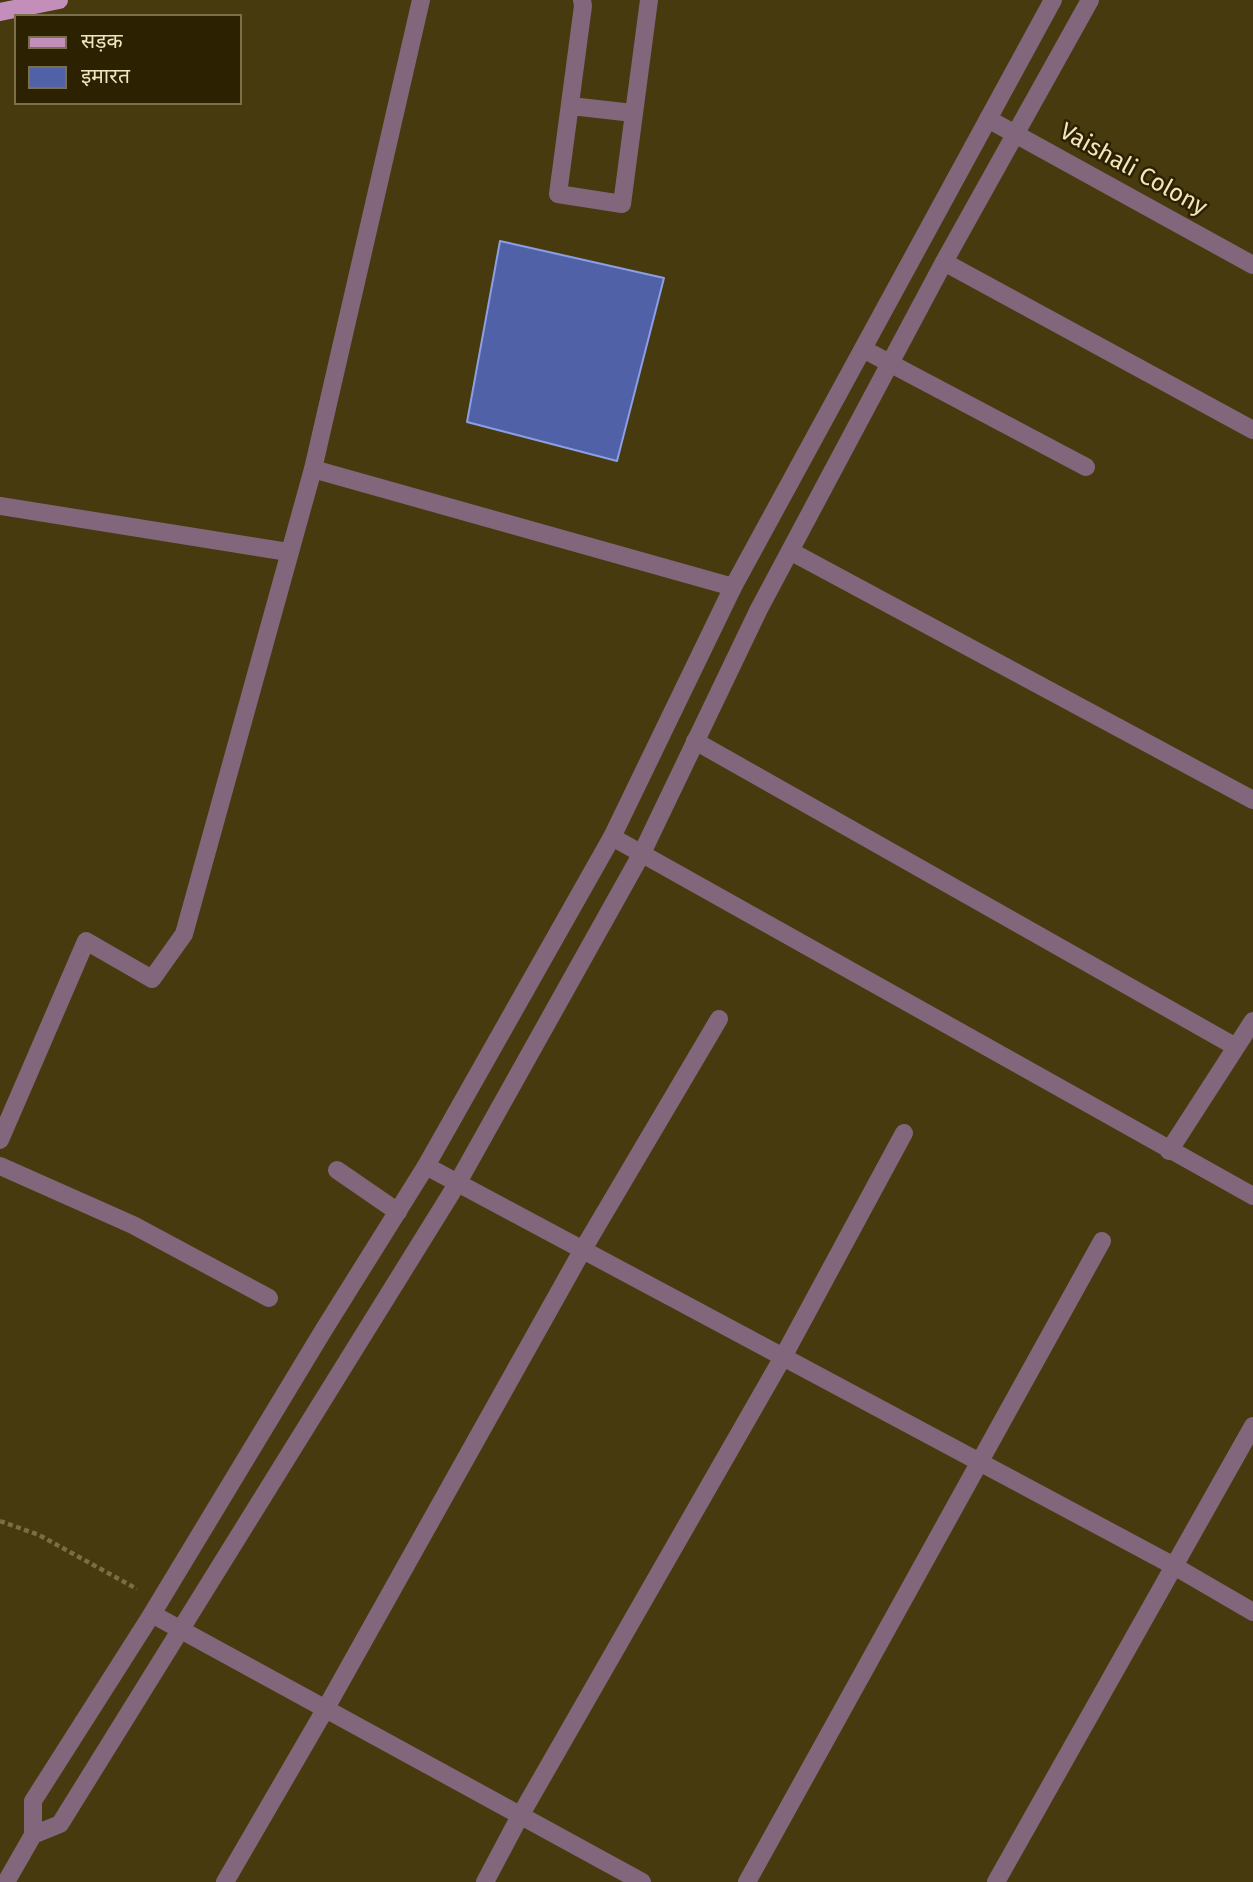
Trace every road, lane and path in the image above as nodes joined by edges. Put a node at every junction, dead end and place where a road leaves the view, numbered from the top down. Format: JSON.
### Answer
{"nodes":[{"id":1,"x":59,"y":0,"type":"edge"},
{"id":2,"x":421,"y":0,"type":"edge"},
{"id":3,"x":582,"y":0,"type":"edge"},
{"id":4,"x":649,"y":0,"type":"edge"},
{"id":5,"x":1053,"y":0,"type":"edge"},
{"id":6,"x":1090,"y":0,"type":"edge"},
{"id":7,"x":0,"y":12,"type":"edge"},
{"id":8,"x":571,"y":106,"type":"junction"},
{"id":9,"x":633,"y":113,"type":"junction"},
{"id":10,"x":988,"y":119,"type":"junction"},
{"id":11,"x":1016,"y":134,"type":"junction"},
{"id":12,"x":944,"y":262,"type":"junction"},
{"id":13,"x":1253,"y":265,"type":"edge"},
{"id":14,"x":863,"y":349,"type":"junction"},
{"id":15,"x":890,"y":362,"type":"junction"},
{"id":16,"x":1253,"y":430,"type":"edge"},
{"id":17,"x":1086,"y":467,"type":"dead end"},
{"id":18,"x":313,"y":469,"type":"junction"},
{"id":19,"x":0,"y":506,"type":"edge"},
{"id":20,"x":790,"y":551,"type":"junction"},
{"id":21,"x":288,"y":552,"type":"junction"},
{"id":22,"x":733,"y":587,"type":"junction"},
{"id":23,"x":695,"y":741,"type":"junction"},
{"id":24,"x":1253,"y":800,"type":"edge"},
{"id":25,"x":612,"y":837,"type":"junction"},
{"id":26,"x":642,"y":853,"type":"junction"},
{"id":27,"x":719,"y":1019,"type":"dead end"},
{"id":28,"x":1253,"y":1021,"type":"edge"},
{"id":29,"x":1236,"y":1047,"type":"junction"},
{"id":30,"x":904,"y":1133,"type":"dead end"},
{"id":31,"x":0,"y":1140,"type":"edge"},
{"id":32,"x":1169,"y":1150,"type":"junction"},
{"id":33,"x":0,"y":1166,"type":"edge"},
{"id":34,"x":426,"y":1166,"type":"junction"},
{"id":35,"x":337,"y":1170,"type":"dead end"},
{"id":36,"x":457,"y":1184,"type":"junction"},
{"id":37,"x":1253,"y":1196,"type":"edge"},
{"id":38,"x":398,"y":1212,"type":"junction"},
{"id":39,"x":1102,"y":1241,"type":"dead end"},
{"id":40,"x":582,"y":1251,"type":"junction"},
{"id":41,"x":269,"y":1298,"type":"dead end"},
{"id":42,"x":783,"y":1357,"type":"junction"},
{"id":43,"x":1253,"y":1426,"type":"edge"},
{"id":44,"x":979,"y":1462,"type":"junction"},
{"id":45,"x":0,"y":1521,"type":"edge"},
{"id":46,"x":1174,"y":1566,"type":"junction"},
{"id":47,"x":156,"y":1607,"type":"junction"},
{"id":48,"x":1253,"y":1612,"type":"edge"},
{"id":49,"x":181,"y":1629,"type":"junction"},
{"id":50,"x":326,"y":1708,"type":"junction"},
{"id":51,"x":520,"y":1816,"type":"junction"},
{"id":52,"x":33,"y":1835,"type":"junction"},
{"id":53,"x":6,"y":1882,"type":"edge"},
{"id":54,"x":225,"y":1882,"type":"edge"},
{"id":55,"x":485,"y":1882,"type":"edge"},
{"id":56,"x":642,"y":1882,"type":"edge"},
{"id":57,"x":747,"y":1882,"type":"edge"},
{"id":58,"x":996,"y":1882,"type":"edge"}],
"edges":[{"from":1,"to":7,"type":"main road"},
{"from":2,"to":18,"type":"street"},
{"from":3,"to":8,"type":"street"},
{"from":4,"to":9,"type":"street"},
{"from":5,"to":10,"type":"street"},
{"from":6,"to":11,"type":"street"},
{"from":8,"to":9,"type":"street"},
{"from":8,"to":9,"type":"street"},
{"from":10,"to":11,"type":"street","name":"Vaishali Colony"},
{"from":10,"to":14,"type":"street"},
{"from":11,"to":12,"type":"street"},
{"from":11,"to":13,"type":"street","name":"Vaishali Colony"},
{"from":12,"to":15,"type":"street"},
{"from":12,"to":16,"type":"street"},
{"from":14,"to":15,"type":"street"},
{"from":14,"to":22,"type":"street"},
{"from":15,"to":17,"type":"street"},
{"from":15,"to":20,"type":"street"},
{"from":18,"to":21,"type":"street"},
{"from":18,"to":22,"type":"street"},
{"from":19,"to":21,"type":"street"},
{"from":20,"to":23,"type":"street"},
{"from":20,"to":24,"type":"street"},
{"from":21,"to":31,"type":"street"},
{"from":22,"to":25,"type":"street"},
{"from":23,"to":26,"type":"street"},
{"from":23,"to":29,"type":"street"},
{"from":25,"to":26,"type":"street"},
{"from":25,"to":34,"type":"street"},
{"from":26,"to":32,"type":"street"},
{"from":26,"to":36,"type":"street"},
{"from":27,"to":40,"type":"street"},
{"from":28,"to":29,"type":"street"},
{"from":29,"to":32,"type":"street"},
{"from":30,"to":42,"type":"street"},
{"from":32,"to":37,"type":"street"},
{"from":33,"to":41,"type":"street"},
{"from":34,"to":36,"type":"street"},
{"from":34,"to":38,"type":"street"},
{"from":35,"to":38,"type":"street"},
{"from":36,"to":40,"type":"street"},
{"from":36,"to":49,"type":"street"},
{"from":38,"to":47,"type":"street"},
{"from":39,"to":44,"type":"street"},
{"from":40,"to":42,"type":"street"},
{"from":40,"to":50,"type":"street"},
{"from":42,"to":44,"type":"street"},
{"from":42,"to":51,"type":"street"},
{"from":43,"to":46,"type":"street"},
{"from":44,"to":46,"type":"street"},
{"from":44,"to":57,"type":"street"},
{"from":45,"to":47,"type":"path"},
{"from":46,"to":48,"type":"street"},
{"from":46,"to":58,"type":"street"},
{"from":47,"to":49,"type":"street"},
{"from":47,"to":52,"type":"street"},
{"from":49,"to":50,"type":"street"},
{"from":49,"to":52,"type":"street"},
{"from":50,"to":51,"type":"street"},
{"from":50,"to":54,"type":"street"},
{"from":51,"to":55,"type":"street"},
{"from":51,"to":56,"type":"street"},
{"from":52,"to":53,"type":"street"}]}
